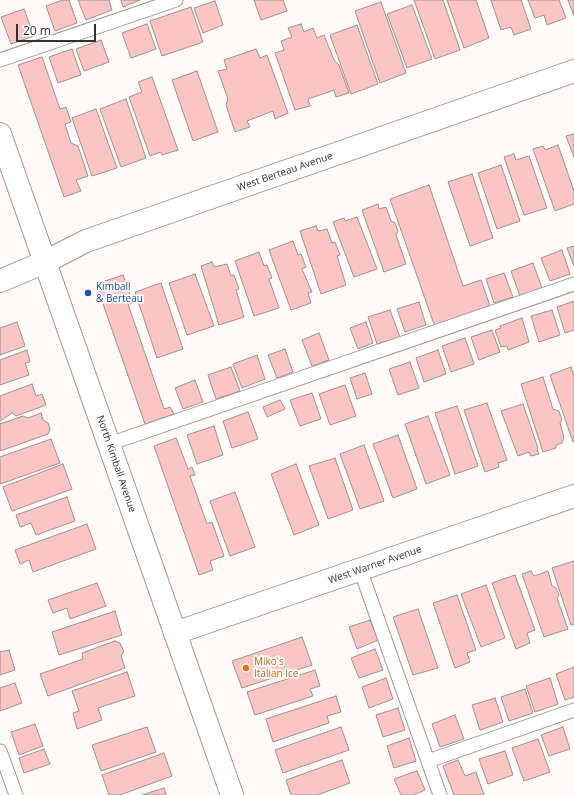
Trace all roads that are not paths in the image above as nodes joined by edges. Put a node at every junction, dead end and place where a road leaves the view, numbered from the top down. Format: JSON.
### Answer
{"nodes":[{"id":1,"x":176,"y":0,"type":"edge"},
{"id":2,"x":0,"y":60,"type":"edge"},
{"id":3,"x":574,"y":71,"type":"edge"},
{"id":4,"x":0,"y":134,"type":"edge"},
{"id":5,"x":45,"y":262,"type":"junction"},
{"id":6,"x":0,"y":281,"type":"edge"},
{"id":7,"x":574,"y":284,"type":"edge"},
{"id":8,"x":109,"y":444,"type":"junction"},
{"id":9,"x":574,"y":496,"type":"edge"},
{"id":10,"x":360,"y":570,"type":"junction"},
{"id":11,"x":175,"y":633,"type":"junction"},
{"id":12,"x":574,"y":710,"type":"edge"},
{"id":13,"x":0,"y":751,"type":"edge"},
{"id":14,"x":428,"y":761,"type":"junction"},
{"id":15,"x":16,"y":795,"type":"edge"},
{"id":16,"x":232,"y":795,"type":"edge"},
{"id":17,"x":440,"y":795,"type":"edge"}],
"edges":[{"from":1,"to":2,"type":"lane"},
{"from":3,"to":5,"type":"street","name":"West Berteau Avenue"},
{"from":4,"to":5,"type":"street","name":"North Kimball Avenue"},
{"from":5,"to":6,"type":"street","name":"West Berteau Avenue"},
{"from":5,"to":8,"type":"street","name":"North Kimball Avenue"},
{"from":7,"to":8,"type":"lane"},
{"from":8,"to":11,"type":"street","name":"North Kimball Avenue"},
{"from":9,"to":10,"type":"street","name":"West Warner Avenue"},
{"from":10,"to":11,"type":"street","name":"West Warner Avenue"},
{"from":10,"to":14,"type":"lane"},
{"from":11,"to":16,"type":"street","name":"North Kimball Avenue"},
{"from":12,"to":14,"type":"lane"},
{"from":13,"to":15,"type":"lane"},
{"from":14,"to":17,"type":"lane"}]}
